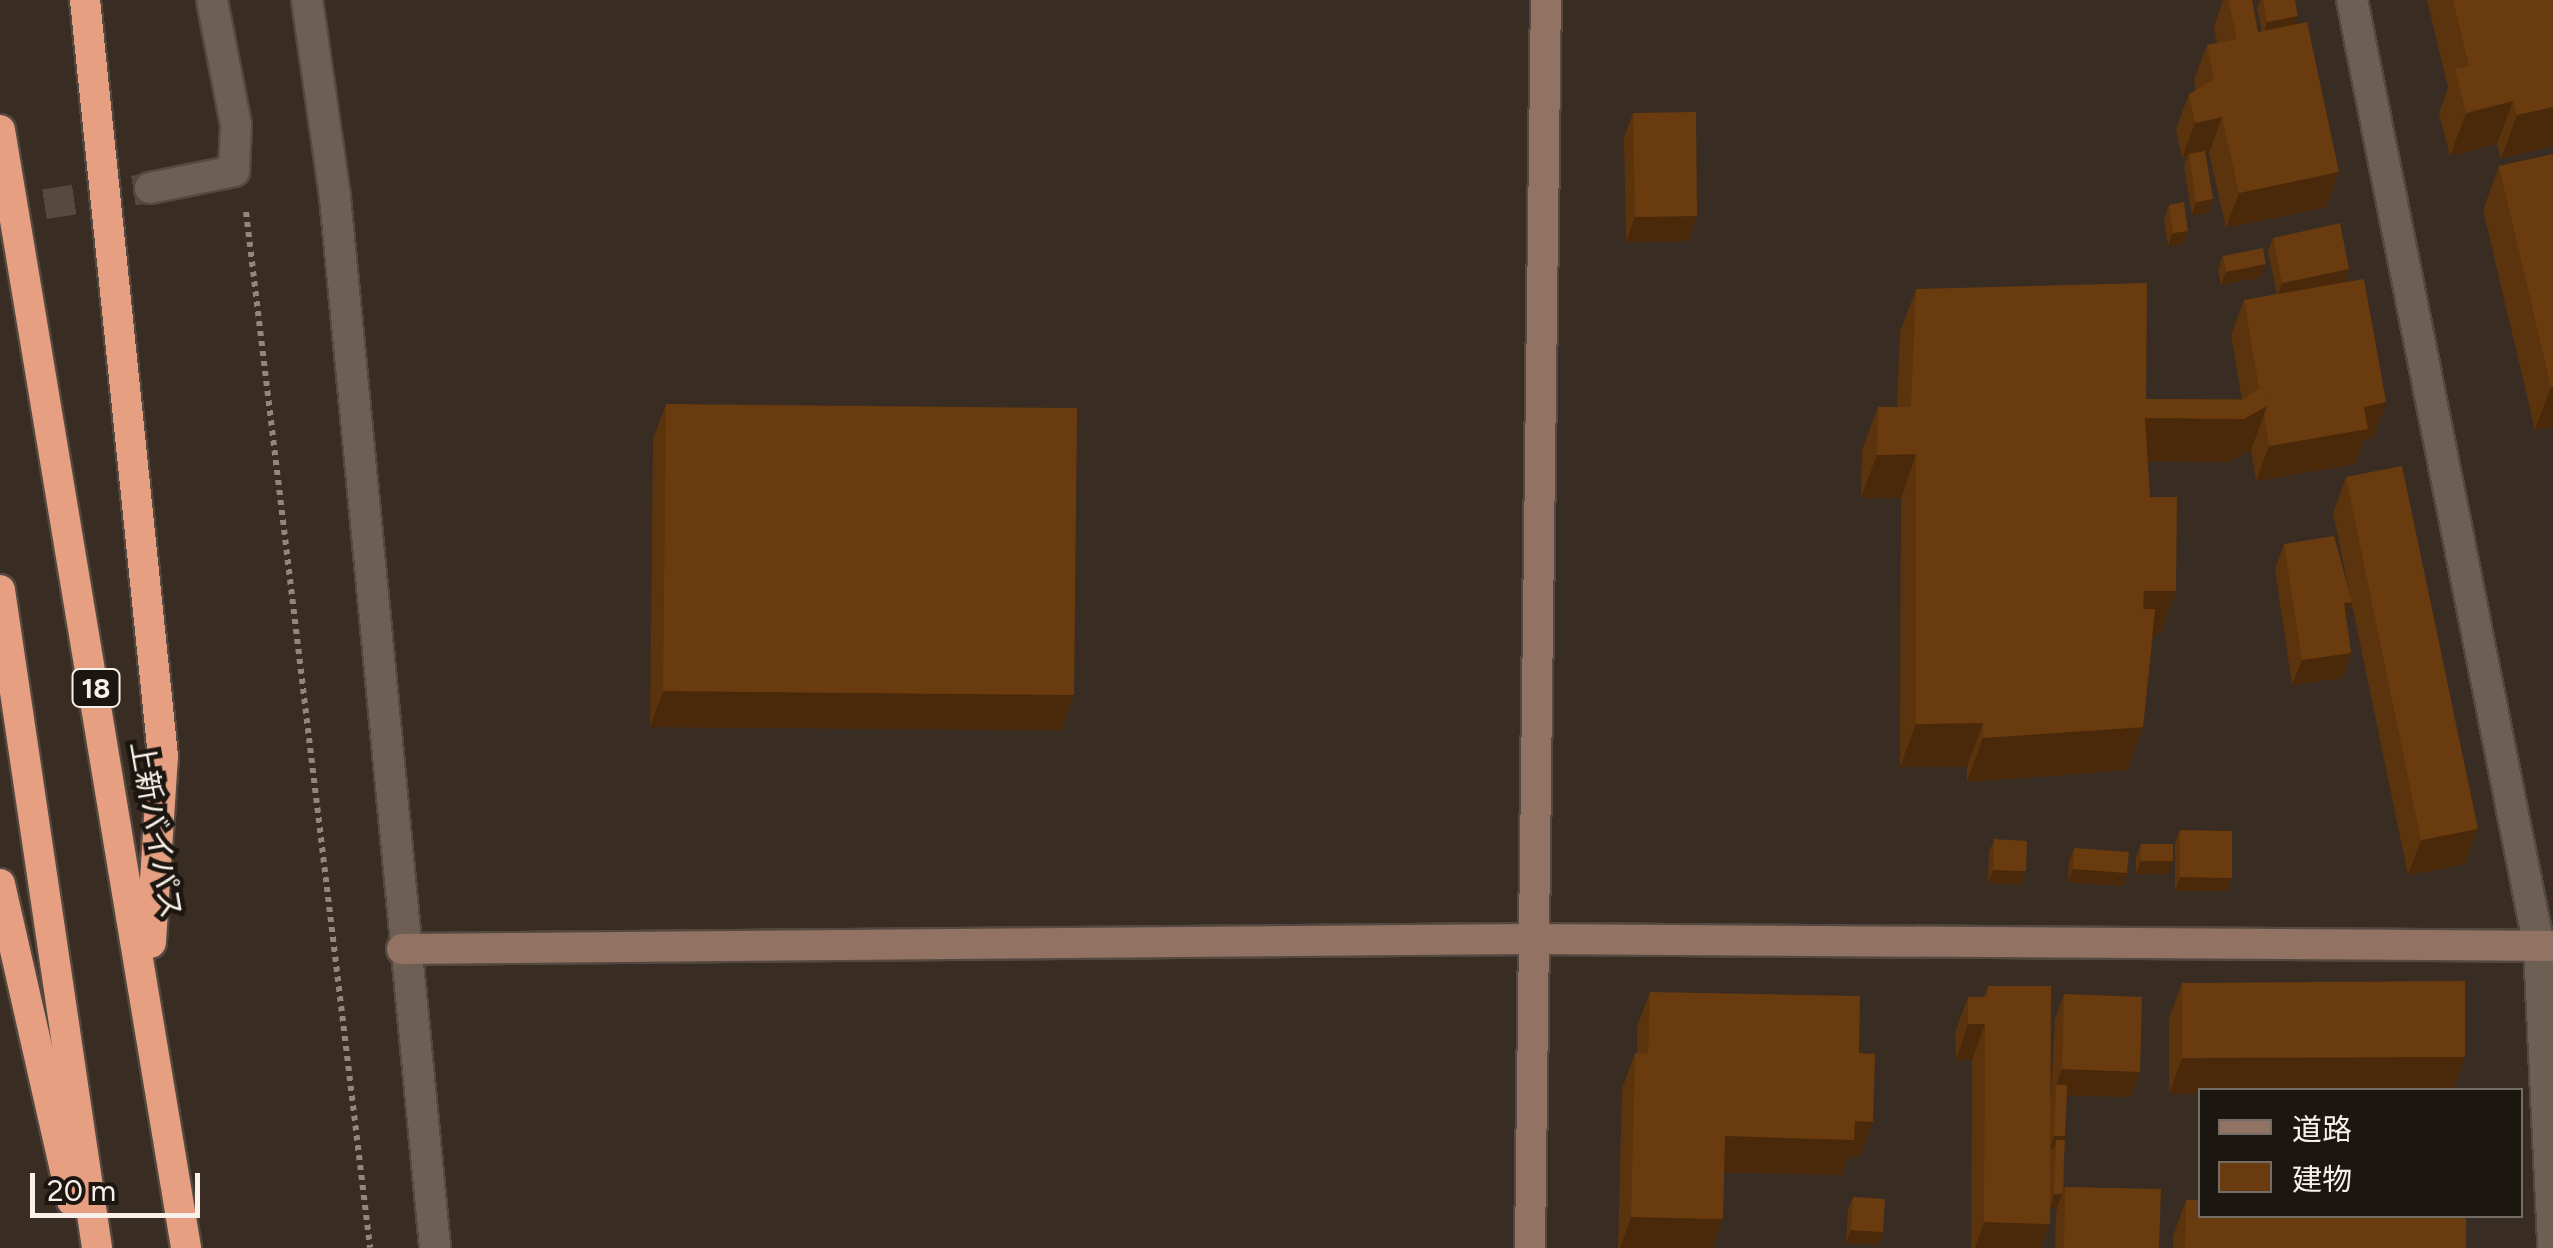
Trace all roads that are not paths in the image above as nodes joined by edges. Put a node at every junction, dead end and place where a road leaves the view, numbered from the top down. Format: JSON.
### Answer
{"nodes":[{"id":1,"x":85,"y":0,"type":"edge"},
{"id":2,"x":212,"y":0,"type":"edge"},
{"id":3,"x":307,"y":0,"type":"edge"},
{"id":4,"x":1546,"y":0,"type":"edge"},
{"id":5,"x":2352,"y":0,"type":"edge"},
{"id":6,"x":0,"y":130,"type":"edge"},
{"id":7,"x":150,"y":188,"type":"tunnel mouth"},
{"id":8,"x":0,"y":590,"type":"edge"},
{"id":9,"x":0,"y":884,"type":"edge"},
{"id":10,"x":1532,"y":939,"type":"junction"},
{"id":11,"x":2546,"y":946,"type":"edge"},
{"id":12,"x":402,"y":948,"type":"junction"},
{"id":13,"x":148,"y":991,"type":"junction"},
{"id":14,"x":83,"y":1248,"type":"edge"},
{"id":15,"x":97,"y":1248,"type":"edge"},
{"id":16,"x":186,"y":1248,"type":"edge"},
{"id":17,"x":435,"y":1248,"type":"edge"},
{"id":18,"x":1530,"y":1248,"type":"edge"},
{"id":19,"x":2553,"y":1248,"type":"edge"}],
"edges":[{"from":1,"to":13,"type":"highway"},
{"from":2,"to":7,"type":"street"},
{"from":3,"to":12,"type":"street"},
{"from":4,"to":10,"type":"street"},
{"from":5,"to":11,"type":"street"},
{"from":6,"to":13,"type":"highway","name":"上新バイパス","number":"18"},
{"from":8,"to":15,"type":"highway"},
{"from":9,"to":14,"type":"highway"},
{"from":10,"to":11,"type":"street"},
{"from":10,"to":12,"type":"street"},
{"from":10,"to":18,"type":"street"},
{"from":11,"to":19,"type":"street"},
{"from":12,"to":17,"type":"street"},
{"from":13,"to":16,"type":"highway","name":"上新バイパス","number":"18"}]}
